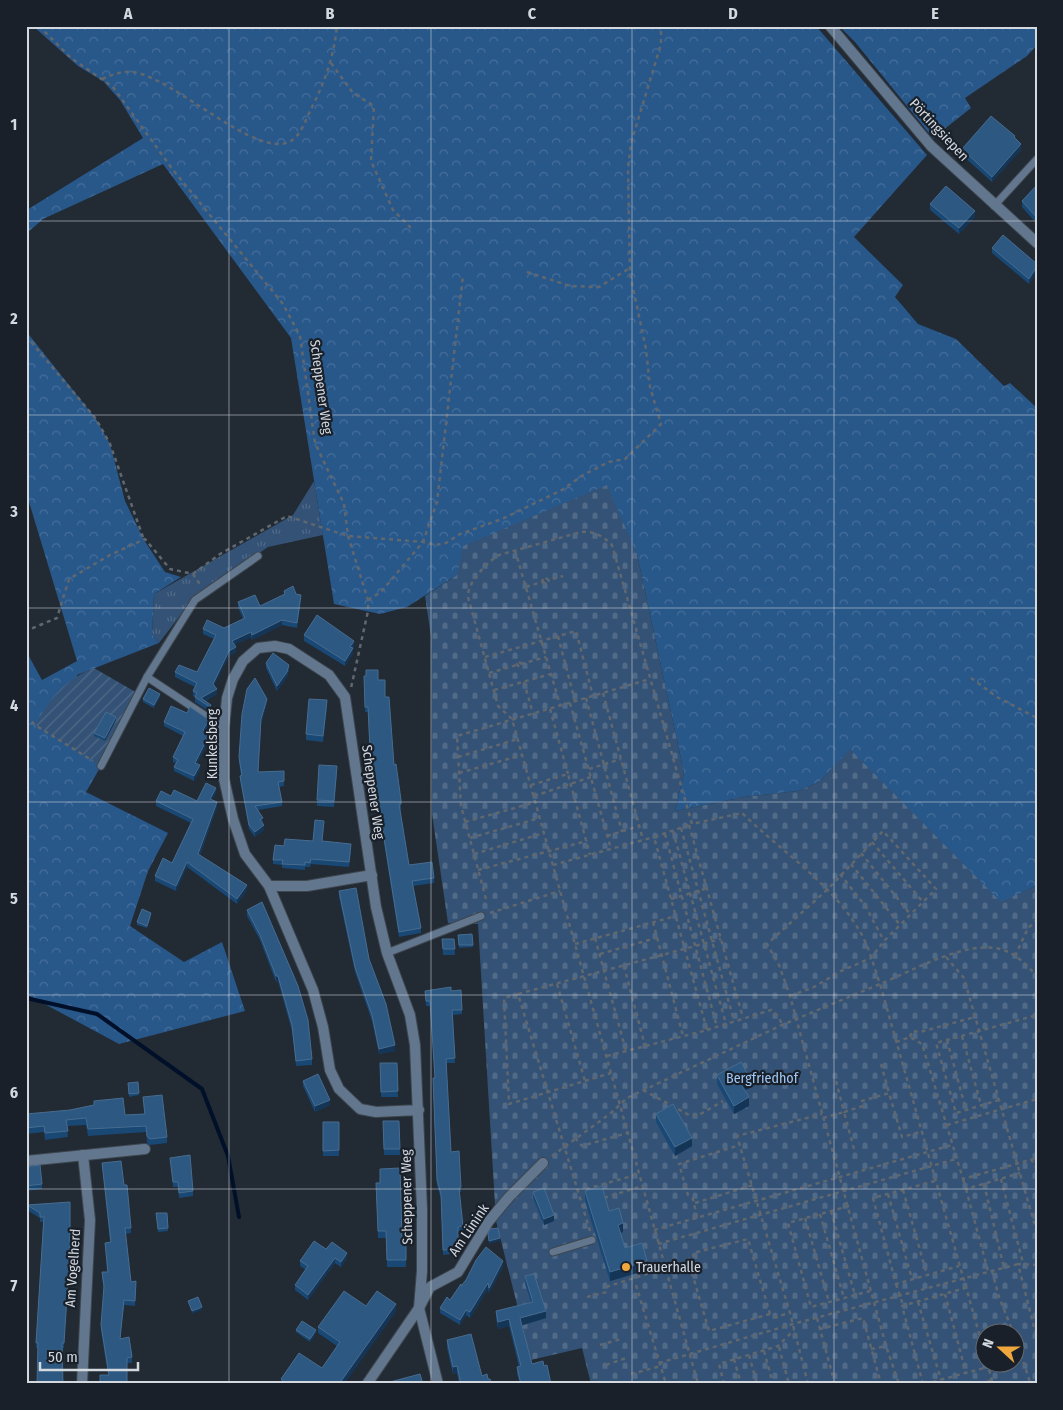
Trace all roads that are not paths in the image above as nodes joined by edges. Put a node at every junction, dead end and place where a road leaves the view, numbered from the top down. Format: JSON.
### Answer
{"nodes":[{"id":1,"x":830,"y":26,"type":"edge"},
{"id":2,"x":1037,"y":159,"type":"edge"},
{"id":3,"x":994,"y":206,"type":"junction"},
{"id":4,"x":1037,"y":243,"type":"edge"},
{"id":5,"x":258,"y":556,"type":"dead end"},
{"id":6,"x":147,"y":677,"type":"junction"},
{"id":7,"x":345,"y":697,"type":"joint"},
{"id":8,"x":224,"y":728,"type":"junction"},
{"id":9,"x":101,"y":766,"type":"road end"},
{"id":10,"x":372,"y":875,"type":"junction"},
{"id":11,"x":269,"y":886,"type":"junction"},
{"id":12,"x":481,"y":916,"type":"road end"},
{"id":13,"x":387,"y":953,"type":"junction"},
{"id":14,"x":419,"y":1110,"type":"junction"},
{"id":15,"x":145,"y":1149,"type":"dead end"},
{"id":16,"x":83,"y":1155,"type":"junction"},
{"id":17,"x":26,"y":1162,"type":"edge"},
{"id":18,"x":543,"y":1163,"type":"road end"},
{"id":19,"x":592,"y":1240,"type":"road end"},
{"id":20,"x":553,"y":1252,"type":"dead end"},
{"id":21,"x":419,"y":1308,"type":"junction"},
{"id":22,"x":82,"y":1384,"type":"edge"},
{"id":23,"x":367,"y":1384,"type":"edge"},
{"id":24,"x":438,"y":1384,"type":"edge"}],
"edges":[{"from":1,"to":3,"type":"street","name":"Pörtingsiepen"},
{"from":2,"to":3,"type":"lane"},
{"from":3,"to":4,"type":"street","name":"Pörtingsiepen"},
{"from":5,"to":6,"type":"lane"},
{"from":6,"to":8,"type":"lane"},
{"from":6,"to":9,"type":"lane"},
{"from":7,"to":8,"type":"street","name":"Kunkelsberg"},
{"from":7,"to":10,"type":"street","name":"Scheppener Weg"},
{"from":8,"to":11,"type":"street","name":"Kunkelsberg"},
{"from":10,"to":11,"type":"street"},
{"from":10,"to":13,"type":"street","name":"Scheppener Weg"},
{"from":11,"to":14,"type":"street","name":"Kunkelsberg"},
{"from":12,"to":13,"type":"lane"},
{"from":13,"to":14,"type":"street","name":"Scheppener Weg"},
{"from":14,"to":21,"type":"street","name":"Scheppener Weg"},
{"from":15,"to":16,"type":"street"},
{"from":16,"to":17,"type":"street"},
{"from":16,"to":22,"type":"street","name":"Am Vogelherd"},
{"from":18,"to":21,"type":"street","name":"Am Lünink"},
{"from":19,"to":20,"type":"lane"},
{"from":21,"to":23,"type":"street","name":"Am Lünink"},
{"from":21,"to":24,"type":"street","name":"Scheppener Weg"}]}
